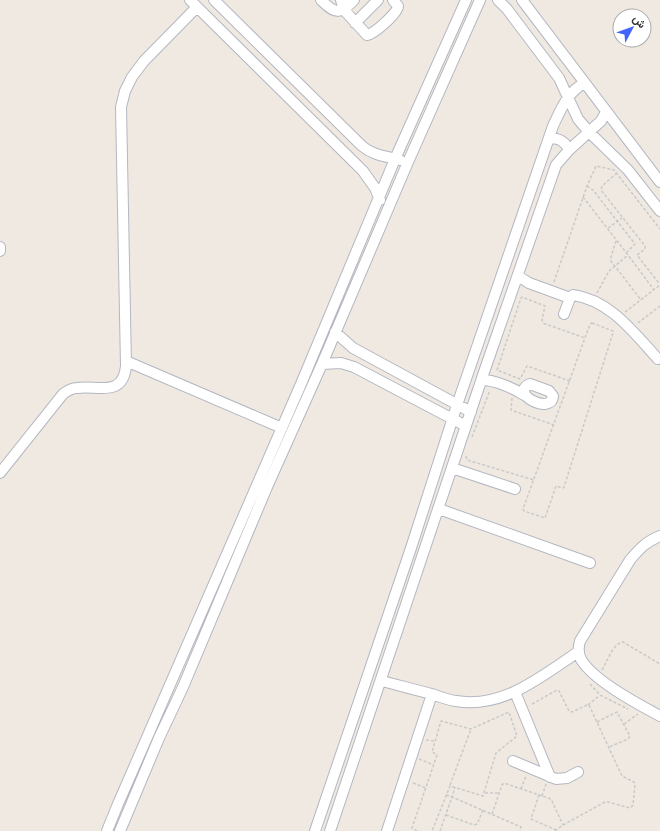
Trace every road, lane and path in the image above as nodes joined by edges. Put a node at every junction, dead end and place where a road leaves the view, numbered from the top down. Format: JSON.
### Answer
{"nodes":[{"id":1,"x":214,"y":0,"type":"edge"},
{"id":2,"x":321,"y":0,"type":"edge"},
{"id":3,"x":333,"y":0,"type":"edge"},
{"id":4,"x":354,"y":0,"type":"edge"},
{"id":5,"x":378,"y":0,"type":"edge"},
{"id":6,"x":394,"y":0,"type":"edge"},
{"id":7,"x":466,"y":0,"type":"edge"},
{"id":8,"x":480,"y":0,"type":"edge"},
{"id":9,"x":498,"y":0,"type":"edge"},
{"id":10,"x":522,"y":0,"type":"edge"},
{"id":11,"x":193,"y":4,"type":"edge"},
{"id":12,"x":342,"y":4,"type":"edge"},
{"id":13,"x":355,"y":23,"type":"junction"},
{"id":14,"x":585,"y":83,"type":"junction"},
{"id":15,"x":568,"y":96,"type":"junction"},
{"id":16,"x":606,"y":112,"type":"junction"},
{"id":17,"x":589,"y":132,"type":"junction"},
{"id":18,"x":549,"y":138,"type":"junction"},
{"id":19,"x":569,"y":150,"type":"junction"},
{"id":20,"x":395,"y":159,"type":"junction"},
{"id":21,"x":408,"y":162,"type":"junction"},
{"id":22,"x":617,"y":173,"type":"junction"},
{"id":23,"x":660,"y":182,"type":"edge"},
{"id":24,"x":587,"y":186,"type":"junction"},
{"id":25,"x":380,"y":197,"type":"junction"},
{"id":26,"x":583,"y":197,"type":"junction"},
{"id":27,"x":660,"y":211,"type":"edge"},
{"id":28,"x":387,"y":212,"type":"junction"},
{"id":29,"x":622,"y":218,"type":"junction"},
{"id":30,"x":617,"y":221,"type":"junction"},
{"id":31,"x":608,"y":228,"type":"junction"},
{"id":32,"x":660,"y":229,"type":"edge"},
{"id":33,"x":637,"y":237,"type":"junction"},
{"id":34,"x":617,"y":240,"type":"junction"},
{"id":35,"x":633,"y":241,"type":"junction"},
{"id":36,"x":0,"y":247,"type":"edge"},
{"id":37,"x":0,"y":251,"type":"edge"},
{"id":38,"x":626,"y":252,"type":"junction"},
{"id":39,"x":628,"y":255,"type":"junction"},
{"id":40,"x":615,"y":266,"type":"junction"},
{"id":41,"x":518,"y":276,"type":"junction"},
{"id":42,"x":660,"y":281,"type":"edge"},
{"id":43,"x":601,"y":285,"type":"dead end"},
{"id":44,"x":660,"y":285,"type":"edge"},
{"id":45,"x":514,"y":286,"type":"junction"},
{"id":46,"x":553,"y":286,"type":"dead end"},
{"id":47,"x":654,"y":290,"type":"junction"},
{"id":48,"x":569,"y":300,"type":"junction"},
{"id":49,"x":641,"y":300,"type":"junction"},
{"id":50,"x":660,"y":306,"type":"edge"},
{"id":51,"x":564,"y":314,"type":"dead end"},
{"id":52,"x":619,"y":317,"type":"junction"},
{"id":53,"x":630,"y":329,"type":"junction"},
{"id":54,"x":336,"y":332,"type":"junction"},
{"id":55,"x":585,"y":338,"type":"junction"},
{"id":56,"x":658,"y":359,"type":"dead end"},
{"id":57,"x":126,"y":361,"type":"junction"},
{"id":58,"x":322,"y":364,"type":"junction"},
{"id":59,"x":483,"y":376,"type":"junction"},
{"id":60,"x":570,"y":381,"type":"junction"},
{"id":61,"x":301,"y":384,"type":"junction"},
{"id":62,"x":312,"y":387,"type":"junction"},
{"id":63,"x":490,"y":390,"type":"dead end"},
{"id":64,"x":525,"y":390,"type":"dead end"},
{"id":65,"x":512,"y":398,"type":"dead end"},
{"id":66,"x":458,"y":405,"type":"junction"},
{"id":67,"x":471,"y":412,"type":"junction"},
{"id":68,"x":453,"y":419,"type":"junction"},
{"id":69,"x":466,"y":426,"type":"junction"},
{"id":70,"x":554,"y":426,"type":"junction"},
{"id":71,"x":282,"y":428,"type":"junction"},
{"id":72,"x":471,"y":442,"type":"dead end"},
{"id":73,"x":468,"y":450,"type":"dead end"},
{"id":74,"x":452,"y":468,"type":"junction"},
{"id":75,"x":0,"y":473,"type":"edge"},
{"id":76,"x":534,"y":480,"type":"junction"},
{"id":77,"x":515,"y":489,"type":"dead end"},
{"id":78,"x":438,"y":509,"type":"junction"},
{"id":79,"x":660,"y":536,"type":"edge"},
{"id":80,"x":590,"y":563,"type":"dead end"},
{"id":81,"x":578,"y":652,"type":"junction"},
{"id":82,"x":660,"y":664,"type":"edge"},
{"id":83,"x":598,"y":677,"type":"junction"},
{"id":84,"x":382,"y":680,"type":"junction"},
{"id":85,"x":515,"y":692,"type":"junction"},
{"id":86,"x":432,"y":694,"type":"junction"},
{"id":87,"x":600,"y":695,"type":"dead end"},
{"id":88,"x":532,"y":704,"type":"dead end"},
{"id":89,"x":588,"y":705,"type":"junction"},
{"id":90,"x":638,"y":714,"type":"dead end"},
{"id":91,"x":660,"y":716,"type":"edge"},
{"id":92,"x":597,"y":722,"type":"junction"},
{"id":93,"x":624,"y":724,"type":"junction"},
{"id":94,"x":471,"y":729,"type":"junction"},
{"id":95,"x":609,"y":747,"type":"junction"},
{"id":96,"x":412,"y":756,"type":"junction"},
{"id":97,"x":513,"y":761,"type":"dead end"},
{"id":98,"x":434,"y":765,"type":"junction"},
{"id":99,"x":529,"y":768,"type":"junction"},
{"id":100,"x":578,"y":772,"type":"dead end"},
{"id":101,"x":549,"y":777,"type":"junction"},
{"id":102,"x":404,"y":780,"type":"junction"},
{"id":103,"x":450,"y":785,"type":"junction"},
{"id":104,"x":455,"y":787,"type":"junction"},
{"id":105,"x":426,"y":788,"type":"junction"},
{"id":106,"x":521,"y":789,"type":"junction"},
{"id":107,"x":484,"y":793,"type":"junction"},
{"id":108,"x":499,"y":793,"type":"junction"},
{"id":109,"x":446,"y":795,"type":"junction"},
{"id":110,"x":540,"y":795,"type":"junction"},
{"id":111,"x":452,"y":797,"type":"junction"},
{"id":112,"x":483,"y":810,"type":"junction"},
{"id":113,"x":492,"y":814,"type":"junction"},
{"id":114,"x":446,"y":815,"type":"junction"},
{"id":115,"x":563,"y":825,"type":"junction"},
{"id":116,"x":555,"y":830,"type":"edge"},
{"id":117,"x":108,"y":831,"type":"edge"},
{"id":118,"x":120,"y":831,"type":"edge"},
{"id":119,"x":315,"y":831,"type":"edge"},
{"id":120,"x":330,"y":831,"type":"edge"},
{"id":121,"x":387,"y":831,"type":"edge"},
{"id":122,"x":417,"y":831,"type":"edge"},
{"id":123,"x":432,"y":831,"type":"edge"},
{"id":124,"x":440,"y":831,"type":"edge"},
{"id":125,"x":520,"y":831,"type":"edge"}],
"edges":[{"from":1,"to":20,"type":"street"},
{"from":2,"to":12,"type":"street"},
{"from":3,"to":12,"type":"street"},
{"from":4,"to":12,"type":"street"},
{"from":5,"to":13,"type":"street"},
{"from":6,"to":13,"type":"street"},
{"from":7,"to":20,"type":"street"},
{"from":8,"to":21,"type":"street"},
{"from":9,"to":15,"type":"street"},
{"from":10,"to":14,"type":"street"},
{"from":11,"to":25,"type":"street"},
{"from":11,"to":57,"type":"street"},
{"from":12,"to":13,"type":"street"},
{"from":14,"to":15,"type":"street"},
{"from":14,"to":16,"type":"street"},
{"from":15,"to":17,"type":"street"},
{"from":15,"to":18,"type":"street"},
{"from":16,"to":17,"type":"street"},
{"from":16,"to":23,"type":"street"},
{"from":17,"to":19,"type":"street"},
{"from":17,"to":27,"type":"street"},
{"from":18,"to":19,"type":"street"},
{"from":18,"to":66,"type":"street"},
{"from":19,"to":41,"type":"street"},
{"from":20,"to":21,"type":"street"},
{"from":20,"to":25,"type":"street"},
{"from":21,"to":28,"type":"street"},
{"from":22,"to":24,"type":"path"},
{"from":22,"to":29,"type":"path"},
{"from":22,"to":32,"type":"path"},
{"from":24,"to":26,"type":"path"},
{"from":24,"to":30,"type":"path"},
{"from":25,"to":28,"type":"street"},
{"from":25,"to":61,"type":"street"},
{"from":26,"to":31,"type":"path"},
{"from":26,"to":46,"type":"path"},
{"from":28,"to":54,"type":"street"},
{"from":29,"to":30,"type":"path"},
{"from":29,"to":33,"type":"path"},
{"from":30,"to":31,"type":"path"},
{"from":30,"to":35,"type":"path"},
{"from":31,"to":34,"type":"path"},
{"from":33,"to":35,"type":"path"},
{"from":33,"to":42,"type":"path"},
{"from":34,"to":38,"type":"path"},
{"from":34,"to":40,"type":"path"},
{"from":35,"to":38,"type":"path"},
{"from":36,"to":37,"type":"street"},
{"from":38,"to":39,"type":"path"},
{"from":39,"to":40,"type":"path"},
{"from":39,"to":47,"type":"path"},
{"from":40,"to":43,"type":"path"},
{"from":40,"to":49,"type":"path"},
{"from":41,"to":45,"type":"street"},
{"from":41,"to":48,"type":"street"},
{"from":44,"to":47,"type":"path"},
{"from":45,"to":48,"type":"street"},
{"from":45,"to":59,"type":"street"},
{"from":47,"to":49,"type":"path"},
{"from":48,"to":51,"type":"street"},
{"from":48,"to":52,"type":"street"},
{"from":49,"to":52,"type":"path"},
{"from":50,"to":53,"type":"path"},
{"from":52,"to":53,"type":"street"},
{"from":53,"to":56,"type":"street"},
{"from":54,"to":58,"type":"street"},
{"from":54,"to":66,"type":"street"},
{"from":55,"to":60,"type":"path"},
{"from":55,"to":60,"type":"path"},
{"from":55,"to":76,"type":"path"},
{"from":57,"to":71,"type":"street"},
{"from":57,"to":75,"type":"street"},
{"from":58,"to":62,"type":"street"},
{"from":58,"to":68,"type":"street"},
{"from":59,"to":64,"type":"street"},
{"from":59,"to":67,"type":"street"},
{"from":60,"to":70,"type":"path"},
{"from":61,"to":62,"type":"street"},
{"from":61,"to":71,"type":"street"},
{"from":62,"to":118,"type":"street"},
{"from":63,"to":72,"type":"path"},
{"from":65,"to":70,"type":"path"},
{"from":66,"to":67,"type":"street"},
{"from":66,"to":68,"type":"street"},
{"from":67,"to":69,"type":"street"},
{"from":68,"to":69,"type":"street"},
{"from":68,"to":119,"type":"street"},
{"from":69,"to":74,"type":"street"},
{"from":70,"to":76,"type":"path"},
{"from":71,"to":117,"type":"street"},
{"from":73,"to":76,"type":"path"},
{"from":74,"to":77,"type":"street"},
{"from":74,"to":78,"type":"street"},
{"from":78,"to":80,"type":"street"},
{"from":78,"to":84,"type":"street"},
{"from":79,"to":81,"type":"street"},
{"from":81,"to":83,"type":"street"},
{"from":81,"to":85,"type":"street"},
{"from":82,"to":83,"type":"path"},
{"from":83,"to":91,"type":"street"},
{"from":84,"to":86,"type":"street"},
{"from":84,"to":120,"type":"street"},
{"from":85,"to":86,"type":"street"},
{"from":85,"to":101,"type":"street"},
{"from":86,"to":96,"type":"street"},
{"from":87,"to":89,"type":"path"},
{"from":88,"to":89,"type":"path"},
{"from":89,"to":92,"type":"path"},
{"from":90,"to":93,"type":"path"},
{"from":92,"to":93,"type":"path"},
{"from":92,"to":95,"type":"path"},
{"from":93,"to":95,"type":"path"},
{"from":94,"to":98,"type":"path"},
{"from":94,"to":103,"type":"path"},
{"from":94,"to":107,"type":"path"},
{"from":95,"to":115,"type":"path"},
{"from":96,"to":98,"type":"path"},
{"from":96,"to":102,"type":"street"},
{"from":97,"to":99,"type":"street"},
{"from":98,"to":105,"type":"path"},
{"from":99,"to":101,"type":"street"},
{"from":99,"to":106,"type":"path"},
{"from":100,"to":101,"type":"street"},
{"from":101,"to":110,"type":"path"},
{"from":102,"to":105,"type":"path"},
{"from":102,"to":121,"type":"street"},
{"from":103,"to":104,"type":"path"},
{"from":103,"to":109,"type":"path"},
{"from":104,"to":107,"type":"path"},
{"from":104,"to":111,"type":"path"},
{"from":105,"to":122,"type":"path"},
{"from":106,"to":108,"type":"path"},
{"from":106,"to":110,"type":"path"},
{"from":107,"to":108,"type":"path"},
{"from":108,"to":113,"type":"path"},
{"from":109,"to":111,"type":"path"},
{"from":109,"to":123,"type":"path"},
{"from":110,"to":115,"type":"path"},
{"from":110,"to":116,"type":"path"},
{"from":111,"to":112,"type":"path"},
{"from":111,"to":114,"type":"path"},
{"from":112,"to":113,"type":"path"},
{"from":112,"to":114,"type":"path"},
{"from":113,"to":125,"type":"path"},
{"from":114,"to":124,"type":"path"},
{"from":115,"to":116,"type":"path"}]}
